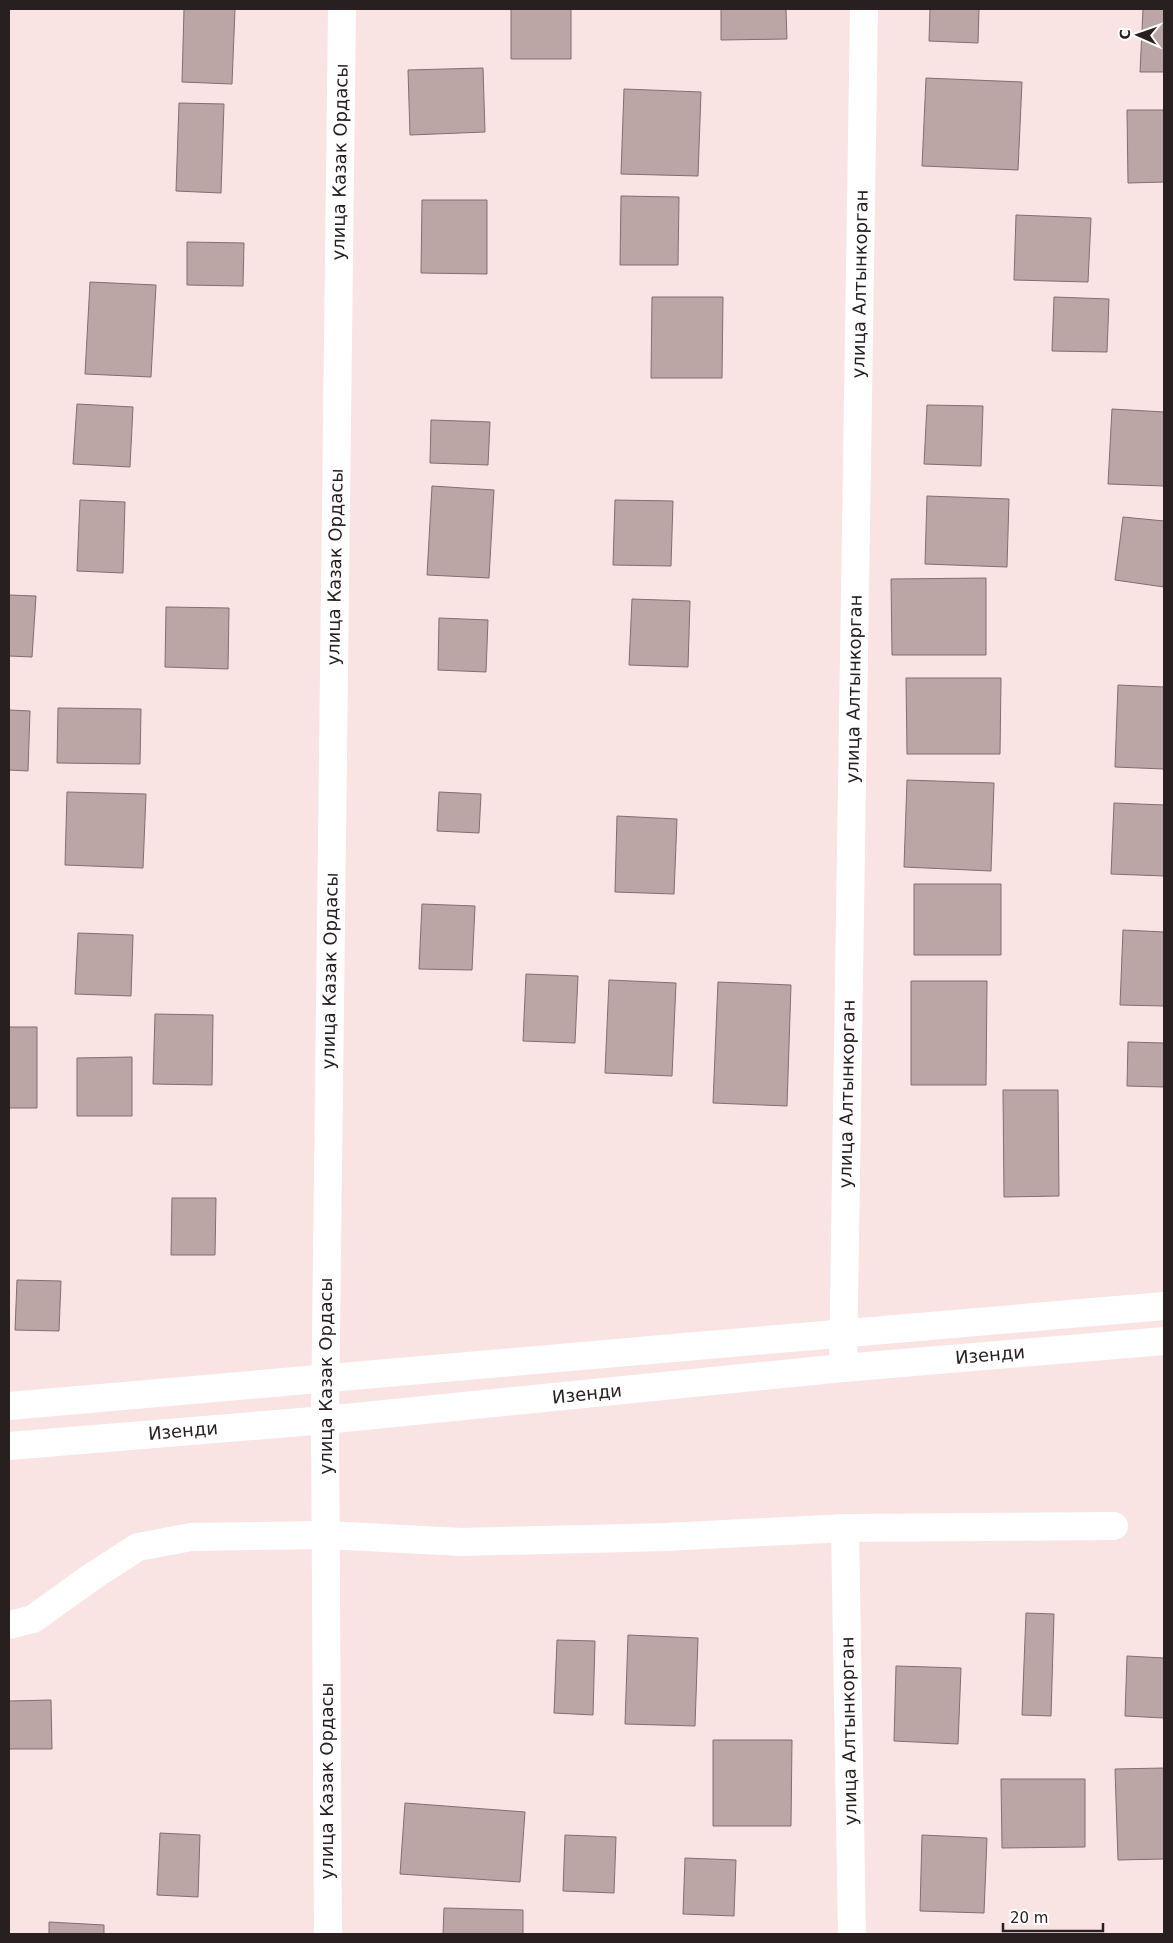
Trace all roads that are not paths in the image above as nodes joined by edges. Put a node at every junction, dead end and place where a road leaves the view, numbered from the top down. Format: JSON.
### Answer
{"nodes":[{"id":1,"x":342,"y":9,"type":"edge"},
{"id":2,"x":864,"y":9,"type":"edge"},
{"id":3,"x":1164,"y":1306,"type":"edge"},
{"id":4,"x":843,"y":1334,"type":"junction"},
{"id":5,"x":1164,"y":1341,"type":"edge"},
{"id":6,"x":843,"y":1368,"type":"junction"},
{"id":7,"x":326,"y":1376,"type":"junction"},
{"id":8,"x":9,"y":1406,"type":"edge"},
{"id":9,"x":325,"y":1420,"type":"junction"},
{"id":10,"x":9,"y":1446,"type":"edge"},
{"id":11,"x":1114,"y":1526,"type":"dead end"},
{"id":12,"x":845,"y":1528,"type":"junction"},
{"id":13,"x":326,"y":1535,"type":"junction"},
{"id":14,"x":9,"y":1625,"type":"edge"},
{"id":15,"x":328,"y":1934,"type":"edge"},
{"id":16,"x":852,"y":1934,"type":"edge"}],
"edges":[{"from":1,"to":7,"type":"street","name":"улица Казак Ордасы"},
{"from":2,"to":4,"type":"street","name":"улица Алтынкорган"},
{"from":3,"to":4,"type":"street","name":"Изенди"},
{"from":4,"to":6,"type":"street","name":"улица Алтынкорган"},
{"from":4,"to":7,"type":"street","name":"Изенди"},
{"from":5,"to":6,"type":"street","name":"Изенди"},
{"from":6,"to":9,"type":"street","name":"Изенди"},
{"from":7,"to":8,"type":"street","name":"Изенди"},
{"from":7,"to":9,"type":"street","name":"улица Казак Ордасы"},
{"from":9,"to":10,"type":"street","name":"Изенди"},
{"from":9,"to":13,"type":"street","name":"улица Казак Ордасы"},
{"from":11,"to":12,"type":"street"},
{"from":12,"to":13,"type":"street"},
{"from":12,"to":16,"type":"street","name":"улица Алтынкорган"},
{"from":13,"to":14,"type":"street"},
{"from":13,"to":15,"type":"street","name":"улица Казак Ордасы"}]}
